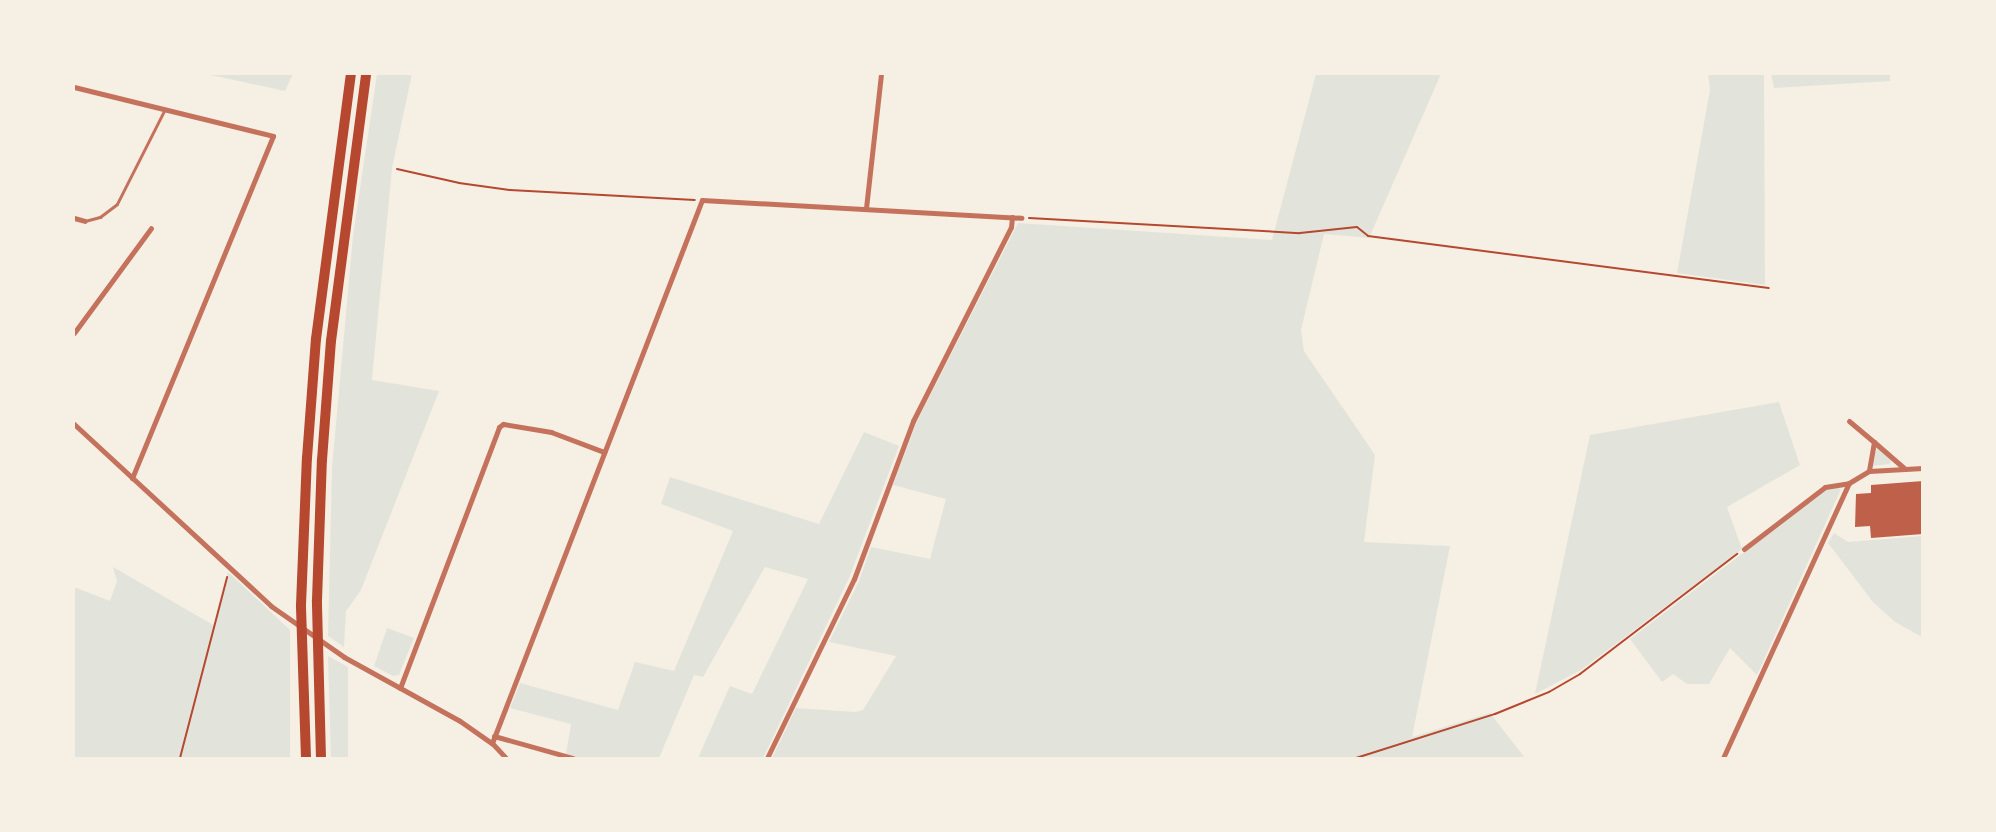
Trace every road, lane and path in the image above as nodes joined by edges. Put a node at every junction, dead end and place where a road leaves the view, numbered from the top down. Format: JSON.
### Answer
{"nodes":[{"id":1,"x":351,"y":74,"type":"edge"},
{"id":2,"x":366,"y":74,"type":"edge"},
{"id":3,"x":881,"y":74,"type":"edge"},
{"id":4,"x":74,"y":87,"type":"edge"},
{"id":5,"x":165,"y":109,"type":"junction"},
{"id":6,"x":397,"y":169,"type":"dead end"},
{"id":7,"x":702,"y":200,"type":"junction"},
{"id":8,"x":866,"y":208,"type":"junction"},
{"id":9,"x":1012,"y":217,"type":"junction"},
{"id":10,"x":74,"y":218,"type":"edge"},
{"id":11,"x":1021,"y":218,"type":"joint"},
{"id":12,"x":85,"y":221,"type":"joint"},
{"id":13,"x":151,"y":228,"type":"dead end"},
{"id":14,"x":1769,"y":288,"type":"dead end"},
{"id":15,"x":74,"y":333,"type":"edge"},
{"id":16,"x":1849,"y":421,"type":"dead end"},
{"id":17,"x":74,"y":424,"type":"edge"},
{"id":18,"x":1874,"y":442,"type":"junction"},
{"id":19,"x":604,"y":452,"type":"junction"},
{"id":20,"x":1904,"y":468,"type":"junction"},
{"id":21,"x":1923,"y":468,"type":"edge"},
{"id":22,"x":1869,"y":471,"type":"junction"},
{"id":23,"x":132,"y":478,"type":"junction"},
{"id":24,"x":1849,"y":483,"type":"junction"},
{"id":25,"x":1744,"y":549,"type":"joint"},
{"id":26,"x":230,"y":567,"type":"junction"},
{"id":27,"x":400,"y":688,"type":"junction"},
{"id":28,"x":493,"y":739,"type":"junction"},
{"id":29,"x":180,"y":758,"type":"edge"},
{"id":30,"x":306,"y":758,"type":"edge"},
{"id":31,"x":321,"y":758,"type":"edge"},
{"id":32,"x":506,"y":758,"type":"edge"},
{"id":33,"x":573,"y":758,"type":"edge"},
{"id":34,"x":767,"y":758,"type":"edge"},
{"id":35,"x":1356,"y":758,"type":"edge"},
{"id":36,"x":1723,"y":758,"type":"edge"}],
"edges":[{"from":1,"to":30,"type":"highway"},
{"from":2,"to":31,"type":"highway"},
{"from":3,"to":8,"type":"street"},
{"from":4,"to":5,"type":"street"},
{"from":5,"to":12,"type":"lane"},
{"from":5,"to":23,"type":"street"},
{"from":6,"to":7,"type":"path"},
{"from":7,"to":8,"type":"street"},
{"from":7,"to":19,"type":"street"},
{"from":8,"to":9,"type":"street"},
{"from":9,"to":11,"type":"street"},
{"from":9,"to":34,"type":"street"},
{"from":10,"to":12,"type":"street"},
{"from":11,"to":14,"type":"path"},
{"from":13,"to":15,"type":"street"},
{"from":16,"to":18,"type":"street"},
{"from":17,"to":23,"type":"street"},
{"from":18,"to":20,"type":"street"},
{"from":18,"to":22,"type":"street"},
{"from":19,"to":27,"type":"street"},
{"from":19,"to":28,"type":"street"},
{"from":20,"to":21,"type":"street"},
{"from":20,"to":22,"type":"street"},
{"from":22,"to":24,"type":"street"},
{"from":23,"to":26,"type":"street"},
{"from":24,"to":25,"type":"street"},
{"from":24,"to":36,"type":"street"},
{"from":25,"to":35,"type":"path"},
{"from":26,"to":27,"type":"street"},
{"from":26,"to":29,"type":"path"},
{"from":27,"to":28,"type":"street"},
{"from":28,"to":32,"type":"street"},
{"from":28,"to":33,"type":"street"}]}
